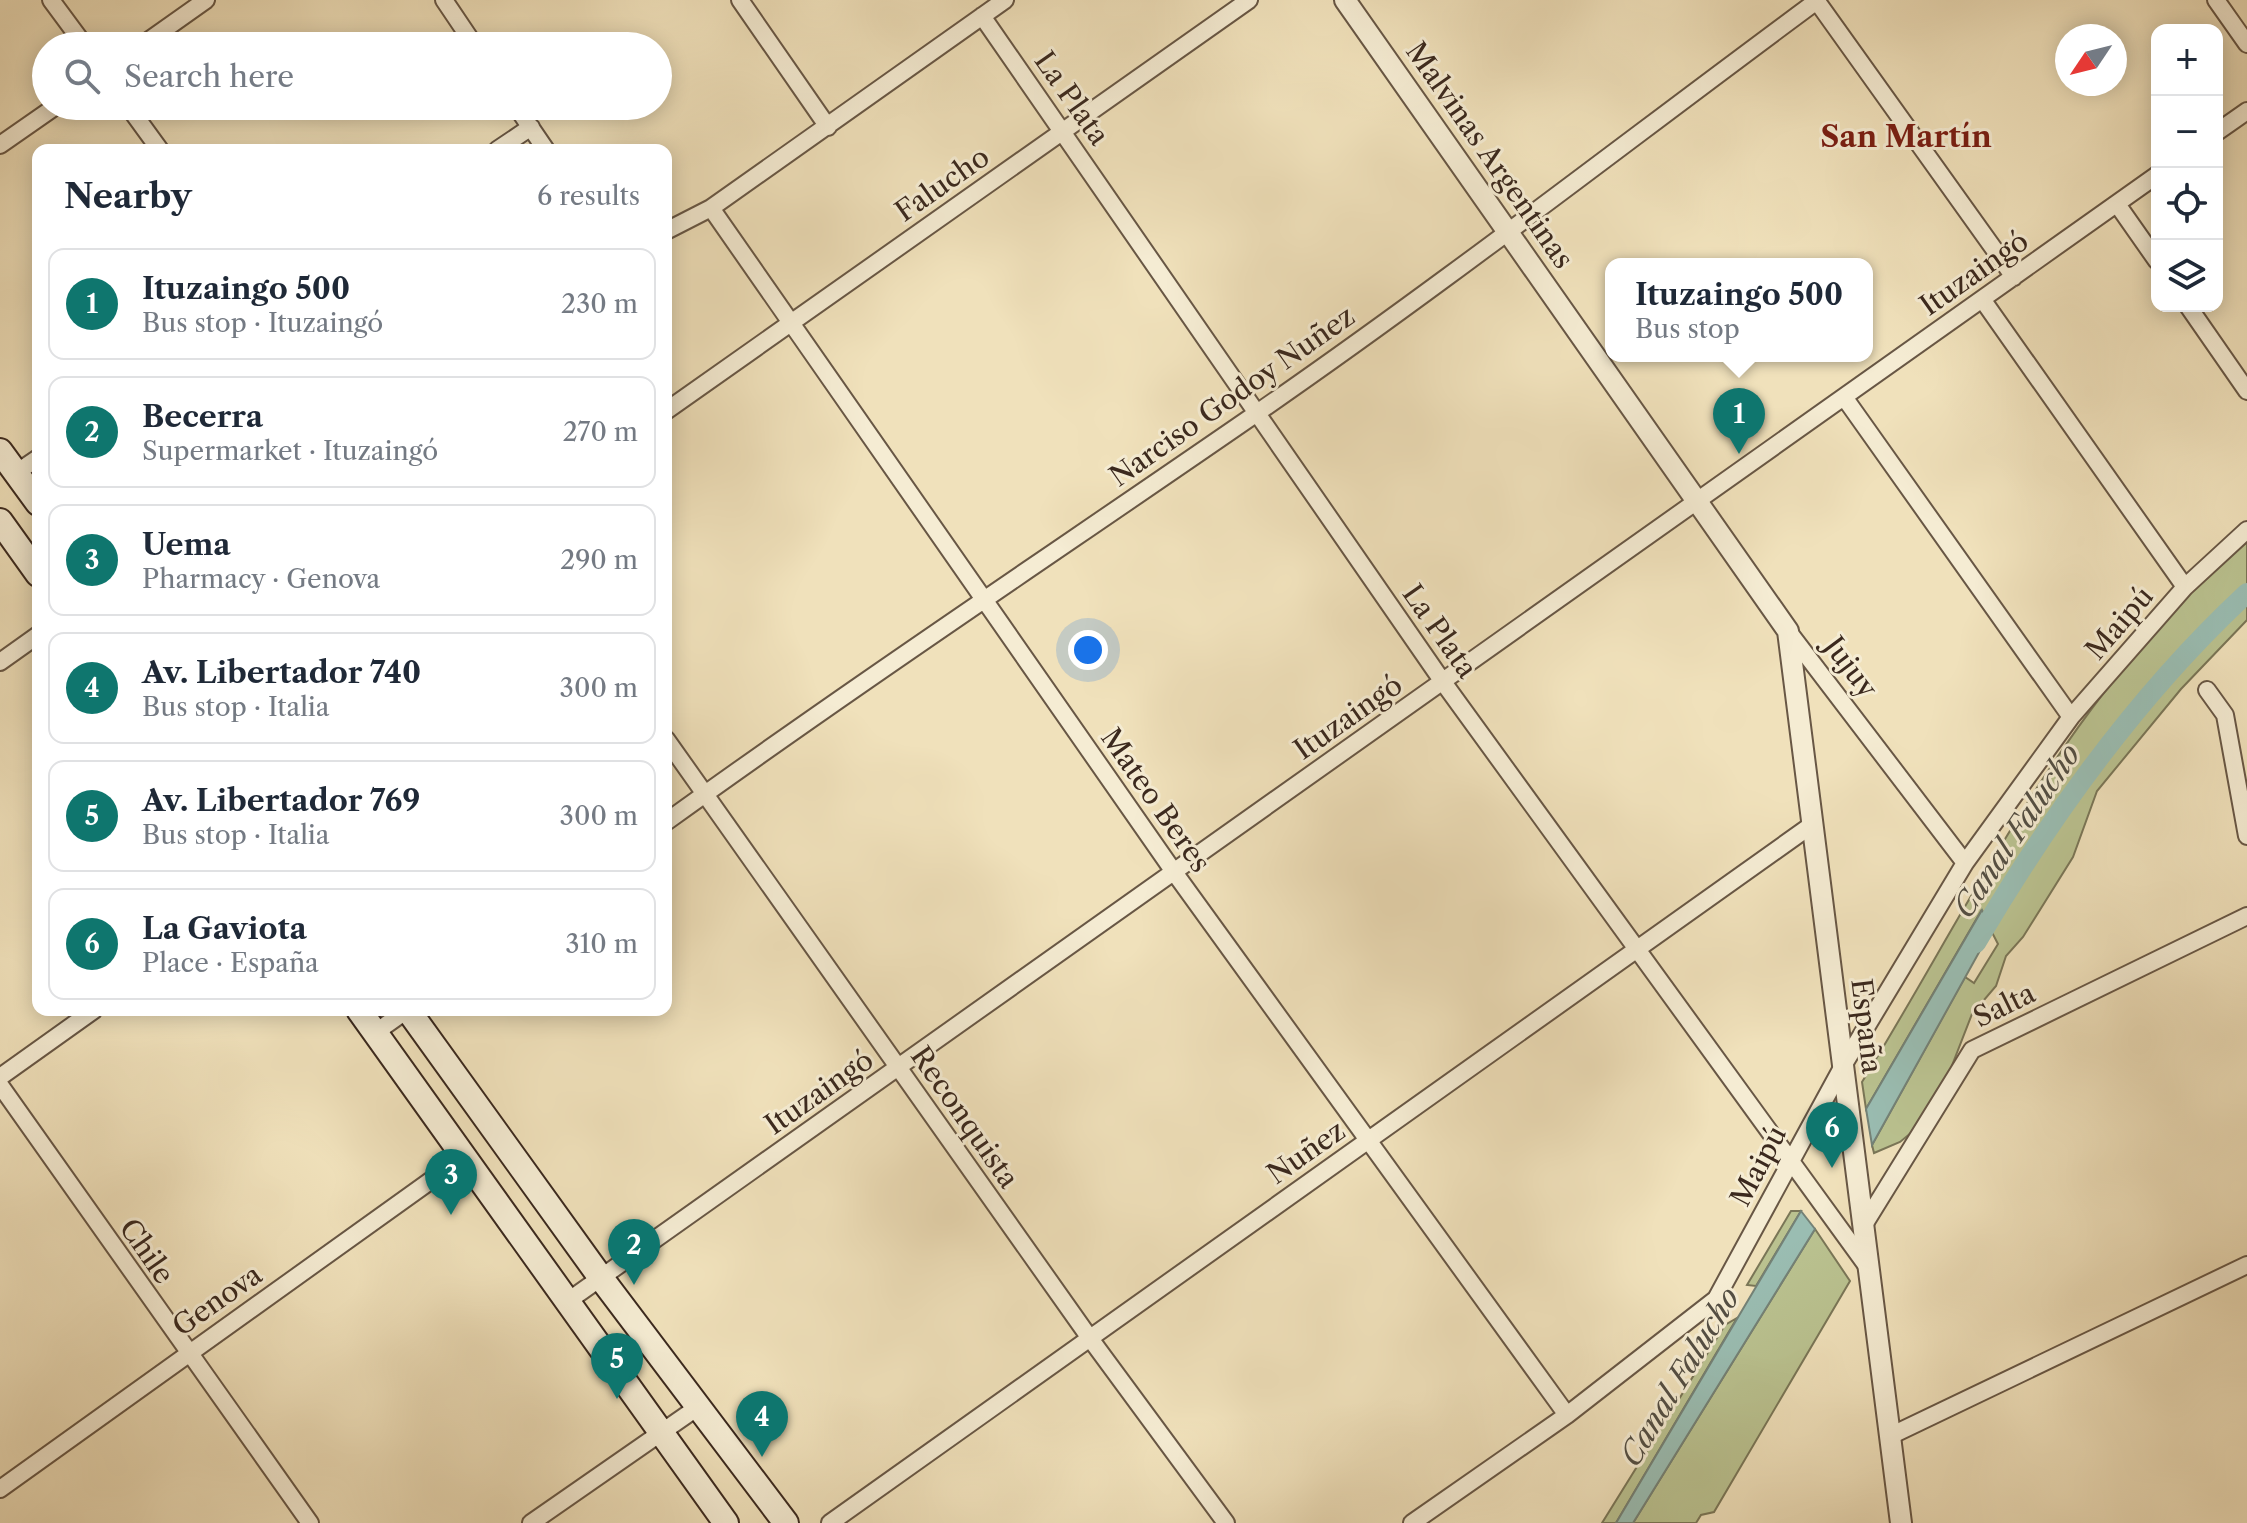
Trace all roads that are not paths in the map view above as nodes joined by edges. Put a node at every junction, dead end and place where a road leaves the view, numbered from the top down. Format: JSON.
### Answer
{"nodes":[{"id":1,"x":51,"y":0,"type":"edge"},
{"id":2,"x":206,"y":0,"type":"edge"},
{"id":3,"x":444,"y":0,"type":"edge"},
{"id":4,"x":740,"y":0,"type":"edge"},
{"id":5,"x":1005,"y":0,"type":"edge"},
{"id":6,"x":1249,"y":0,"type":"edge"},
{"id":7,"x":1345,"y":0,"type":"edge"},
{"id":8,"x":1817,"y":0,"type":"edge"},
{"id":9,"x":2216,"y":0,"type":"edge"},
{"id":10,"x":982,"y":16,"type":"junction"},
{"id":11,"x":75,"y":32,"type":"edge"},
{"id":12,"x":161,"y":32,"type":"edge"},
{"id":13,"x":466,"y":32,"type":"edge"},
{"id":14,"x":2247,"y":44,"type":"edge"},
{"id":15,"x":2247,"y":111,"type":"edge"},
{"id":16,"x":36,"y":120,"type":"edge"},
{"id":17,"x":138,"y":120,"type":"edge"},
{"id":18,"x":526,"y":120,"type":"edge"},
{"id":19,"x":531,"y":127,"type":"junction"},
{"id":20,"x":828,"y":127,"type":"junction"},
{"id":21,"x":2223,"y":128,"type":"edge"},
{"id":22,"x":1063,"y":130,"type":"junction"},
{"id":23,"x":156,"y":144,"type":"edge"},
{"id":24,"x":506,"y":144,"type":"edge"},
{"id":25,"x":542,"y":144,"type":"edge"},
{"id":26,"x":0,"y":145,"type":"edge"},
{"id":27,"x":2151,"y":179,"type":"edge"},
{"id":28,"x":2117,"y":204,"type":"junction"},
{"id":29,"x":711,"y":208,"type":"junction"},
{"id":30,"x":672,"y":228,"type":"edge"},
{"id":31,"x":1511,"y":232,"type":"junction"},
{"id":32,"x":2151,"y":252,"type":"edge"},
{"id":33,"x":2014,"y":277,"type":"junction"},
{"id":34,"x":1982,"y":299,"type":"junction"},
{"id":35,"x":2192,"y":312,"type":"edge"},
{"id":36,"x":790,"y":323,"type":"junction"},
{"id":37,"x":2247,"y":391,"type":"edge"},
{"id":38,"x":1844,"y":397,"type":"junction"},
{"id":39,"x":672,"y":407,"type":"edge"},
{"id":40,"x":1257,"y":413,"type":"junction"},
{"id":41,"x":0,"y":451,"type":"edge"},
{"id":42,"x":32,"y":462,"type":"edge"},
{"id":43,"x":16,"y":473,"type":"junction"},
{"id":44,"x":32,"y":495,"type":"edge"},
{"id":45,"x":1698,"y":501,"type":"junction"},
{"id":46,"x":0,"y":521,"type":"edge"},
{"id":47,"x":2247,"y":530,"type":"edge"},
{"id":48,"x":32,"y":566,"type":"edge"},
{"id":49,"x":2185,"y":587,"type":"junction"},
{"id":50,"x":985,"y":596,"type":"junction"},
{"id":51,"x":1788,"y":631,"type":"junction"},
{"id":52,"x":32,"y":639,"type":"edge"},
{"id":53,"x":0,"y":662,"type":"edge"},
{"id":54,"x":1443,"y":682,"type":"junction"},
{"id":55,"x":2207,"y":690,"type":"dead end"},
{"id":56,"x":2071,"y":717,"type":"junction"},
{"id":57,"x":672,"y":747,"type":"edge"},
{"id":58,"x":706,"y":793,"type":"junction"},
{"id":59,"x":672,"y":818,"type":"edge"},
{"id":60,"x":1813,"y":824,"type":"junction"},
{"id":61,"x":2247,"y":836,"type":"edge"},
{"id":62,"x":1965,"y":863,"type":"junction"},
{"id":63,"x":1174,"y":872,"type":"junction"},
{"id":64,"x":2247,"y":916,"type":"edge"},
{"id":65,"x":1638,"y":951,"type":"junction"},
{"id":66,"x":86,"y":1016,"type":"edge"},
{"id":67,"x":364,"y":1016,"type":"edge"},
{"id":68,"x":399,"y":1016,"type":"edge"},
{"id":69,"x":411,"y":1016,"type":"edge"},
{"id":70,"x":376,"y":1032,"type":"junction"},
{"id":71,"x":1844,"y":1064,"type":"junction"},
{"id":72,"x":898,"y":1067,"type":"junction"},
{"id":73,"x":0,"y":1077,"type":"edge"},
{"id":74,"x":0,"y":1085,"type":"edge"},
{"id":75,"x":1366,"y":1142,"type":"junction"},
{"id":76,"x":465,"y":1156,"type":"junction"},
{"id":77,"x":1789,"y":1163,"type":"junction"},
{"id":78,"x":1862,"y":1228,"type":"junction"},
{"id":79,"x":2247,"y":1265,"type":"edge"},
{"id":80,"x":1867,"y":1266,"type":"junction"},
{"id":81,"x":601,"y":1278,"type":"junction"},
{"id":82,"x":568,"y":1301,"type":"junction"},
{"id":83,"x":1089,"y":1337,"type":"junction"},
{"id":84,"x":187,"y":1353,"type":"junction"},
{"id":85,"x":698,"y":1407,"type":"junction"},
{"id":86,"x":1567,"y":1415,"type":"junction"},
{"id":87,"x":662,"y":1432,"type":"junction"},
{"id":88,"x":1890,"y":1436,"type":"junction"},
{"id":89,"x":0,"y":1489,"type":"edge"},
{"id":90,"x":310,"y":1523,"type":"edge"},
{"id":91,"x":531,"y":1523,"type":"edge"},
{"id":92,"x":726,"y":1523,"type":"edge"},
{"id":93,"x":786,"y":1523,"type":"edge"},
{"id":94,"x":830,"y":1523,"type":"edge"},
{"id":95,"x":1226,"y":1523,"type":"edge"},
{"id":96,"x":1412,"y":1523,"type":"edge"},
{"id":97,"x":1901,"y":1523,"type":"edge"}],
"edges":[{"from":1,"to":11,"type":"street"},
{"from":2,"to":12,"type":"street"},
{"from":3,"to":13,"type":"street"},
{"from":4,"to":20,"type":"street"},
{"from":5,"to":10,"type":"street"},
{"from":6,"to":22,"type":"street","name":"Falucho"},
{"from":7,"to":31,"type":"street","name":"Malvinas Argentinas"},
{"from":8,"to":31,"type":"street","name":"Narciso Godoy Nuñez"},
{"from":8,"to":33,"type":"street"},
{"from":9,"to":14,"type":"street"},
{"from":10,"to":20,"type":"street"},
{"from":10,"to":22,"type":"street","name":"La Plata"},
{"from":15,"to":21,"type":"street"},
{"from":16,"to":26,"type":"street"},
{"from":17,"to":23,"type":"street"},
{"from":18,"to":19,"type":"street"},
{"from":19,"to":24,"type":"street"},
{"from":19,"to":25,"type":"street"},
{"from":20,"to":29,"type":"street"},
{"from":22,"to":36,"type":"street","name":"Falucho"},
{"from":22,"to":40,"type":"street","name":"La Plata"},
{"from":27,"to":28,"type":"street","name":"Ituzaingó"},
{"from":28,"to":32,"type":"street"},
{"from":28,"to":33,"type":"street","name":"Ituzaingó"},
{"from":29,"to":30,"type":"street"},
{"from":29,"to":36,"type":"street","name":"Mateo Beres"},
{"from":31,"to":40,"type":"street","name":"Narciso Godoy Nuñez"},
{"from":31,"to":45,"type":"street","name":"Malvinas Argentinas"},
{"from":33,"to":34,"type":"street","name":"Ituzaingó"},
{"from":34,"to":38,"type":"street","name":"Ituzaingó"},
{"from":34,"to":49,"type":"street"},
{"from":35,"to":37,"type":"street"},
{"from":36,"to":39,"type":"street","name":"Falucho"},
{"from":36,"to":50,"type":"street","name":"Mateo Beres"},
{"from":38,"to":45,"type":"street","name":"Ituzaingó"},
{"from":38,"to":56,"type":"street"},
{"from":40,"to":50,"type":"street","name":"Narciso Godoy Nuñez"},
{"from":40,"to":54,"type":"street","name":"La Plata"},
{"from":41,"to":43,"type":"main road"},
{"from":42,"to":43,"type":"street"},
{"from":43,"to":44,"type":"main road"},
{"from":45,"to":51,"type":"street","name":"Jujuy"},
{"from":45,"to":54,"type":"street","name":"Ituzaingó"},
{"from":46,"to":48,"type":"main road"},
{"from":47,"to":49,"type":"street","name":"Maipú"},
{"from":49,"to":56,"type":"street","name":"Maipú"},
{"from":50,"to":58,"type":"street","name":"Narciso Godoy Nuñez"},
{"from":50,"to":63,"type":"street","name":"Mateo Beres"},
{"from":51,"to":60,"type":"street","name":"España"},
{"from":51,"to":62,"type":"street","name":"Jujuy"},
{"from":52,"to":53,"type":"street"},
{"from":54,"to":63,"type":"street","name":"Ituzaingó"},
{"from":54,"to":65,"type":"street","name":"La Plata"},
{"from":55,"to":61,"type":"street"},
{"from":56,"to":62,"type":"street","name":"Maipú"},
{"from":57,"to":58,"type":"street","name":"Reconquista"},
{"from":58,"to":59,"type":"street","name":"Narciso Godoy Nuñez"},
{"from":58,"to":72,"type":"street","name":"Reconquista"},
{"from":60,"to":65,"type":"street","name":"Nuñez"},
{"from":60,"to":71,"type":"street","name":"España"},
{"from":62,"to":71,"type":"street","name":"Maipú"},
{"from":63,"to":72,"type":"street","name":"Ituzaingó"},
{"from":63,"to":75,"type":"street","name":"Mateo Beres"},
{"from":64,"to":78,"type":"street","name":"Salta"},
{"from":65,"to":75,"type":"street","name":"Nuñez"},
{"from":65,"to":77,"type":"street","name":"La Plata"},
{"from":66,"to":73,"type":"street"},
{"from":67,"to":70,"type":"main road"},
{"from":68,"to":70,"type":"street"},
{"from":69,"to":81,"type":"main road"},
{"from":70,"to":76,"type":"main road"},
{"from":71,"to":77,"type":"street","name":"Maipú"},
{"from":71,"to":78,"type":"street","name":"España"},
{"from":72,"to":81,"type":"street","name":"Ituzaingó"},
{"from":72,"to":83,"type":"street","name":"Reconquista"},
{"from":74,"to":84,"type":"street","name":"Chile"},
{"from":75,"to":83,"type":"street","name":"Nuñez"},
{"from":75,"to":86,"type":"street","name":"Mateo Beres"},
{"from":76,"to":82,"type":"main road"},
{"from":76,"to":84,"type":"street","name":"Genova"},
{"from":77,"to":80,"type":"street","name":"La Plata"},
{"from":77,"to":86,"type":"street","name":"Maipú"},
{"from":78,"to":80,"type":"street","name":"España"},
{"from":79,"to":88,"type":"street"},
{"from":80,"to":88,"type":"street","name":"España"},
{"from":81,"to":82,"type":"street","name":"Ituzaingó"},
{"from":81,"to":85,"type":"main road"},
{"from":82,"to":87,"type":"main road"},
{"from":83,"to":94,"type":"street","name":"Nuñez"},
{"from":83,"to":95,"type":"street","name":"Reconquista"},
{"from":84,"to":89,"type":"street","name":"Genova"},
{"from":84,"to":90,"type":"street","name":"Chile"},
{"from":85,"to":87,"type":"street"},
{"from":85,"to":93,"type":"main road"},
{"from":86,"to":96,"type":"street","name":"Maipú"},
{"from":87,"to":91,"type":"street"},
{"from":87,"to":92,"type":"main road"},
{"from":88,"to":97,"type":"street","name":"España"}]}
